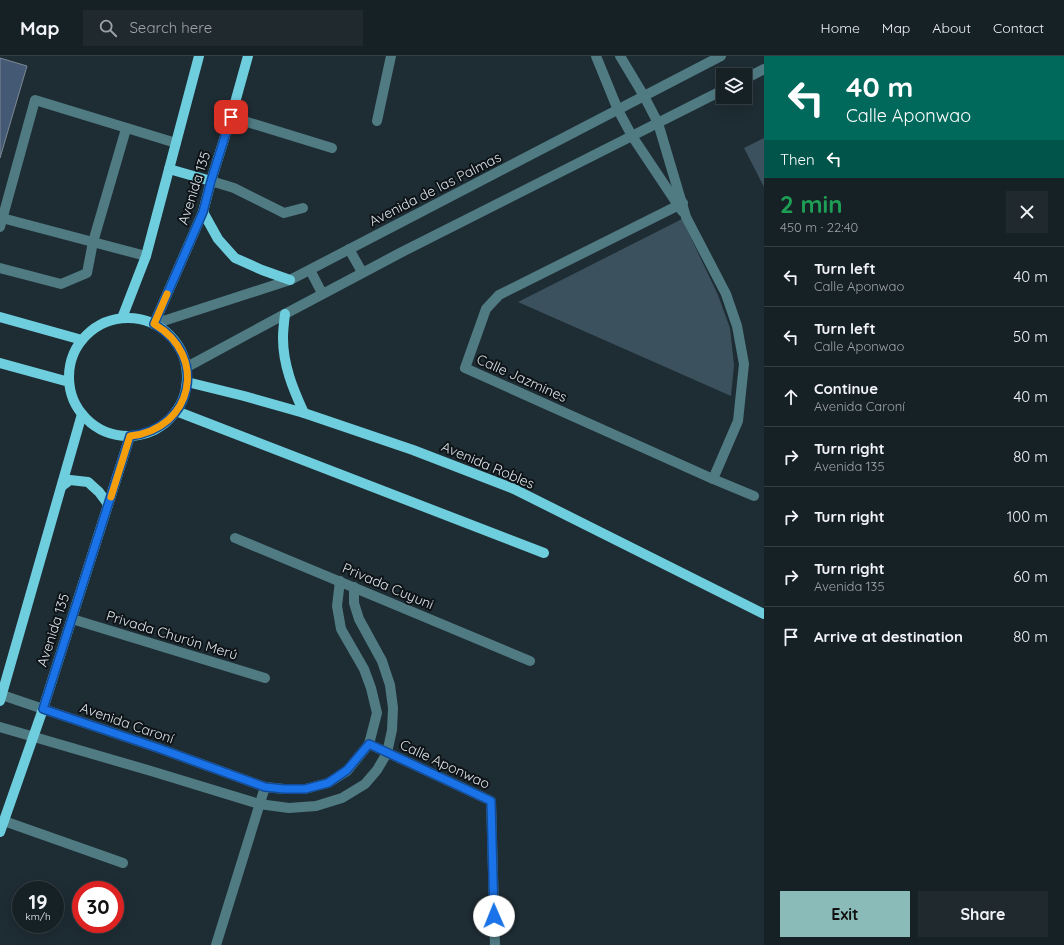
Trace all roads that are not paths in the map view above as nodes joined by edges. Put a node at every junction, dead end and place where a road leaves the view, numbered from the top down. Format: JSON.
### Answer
{"nodes":[{"id":1,"x":199,"y":56,"type":"edge"},
{"id":2,"x":248,"y":56,"type":"edge"},
{"id":3,"x":391,"y":56,"type":"edge"},
{"id":4,"x":596,"y":56,"type":"edge"},
{"id":5,"x":620,"y":56,"type":"edge"},
{"id":6,"x":721,"y":56,"type":"edge"},
{"id":7,"x":764,"y":69,"type":"edge"},
{"id":8,"x":752,"y":75,"type":"edge"},
{"id":9,"x":716,"y":94,"type":"edge"},
{"id":10,"x":644,"y":96,"type":"junction"},
{"id":11,"x":618,"y":110,"type":"junction"},
{"id":12,"x":231,"y":117,"type":"junction"},
{"id":13,"x":377,"y":121,"type":"dead end"},
{"id":14,"x":658,"y":123,"type":"junction"},
{"id":15,"x":126,"y":129,"type":"junction"},
{"id":16,"x":632,"y":136,"type":"junction"},
{"id":17,"x":176,"y":143,"type":"junction"},
{"id":18,"x":332,"y":148,"type":"dead end"},
{"id":19,"x":169,"y":169,"type":"junction"},
{"id":20,"x":211,"y":181,"type":"junction"},
{"id":21,"x":680,"y":205,"type":"junction"},
{"id":22,"x":303,"y":208,"type":"dead end"},
{"id":23,"x":203,"y":212,"type":"junction"},
{"id":24,"x":1,"y":222,"type":"edge"},
{"id":25,"x":93,"y":242,"type":"junction"},
{"id":26,"x":349,"y":249,"type":"junction"},
{"id":27,"x":146,"y":256,"type":"junction"},
{"id":28,"x":0,"y":268,"type":"edge"},
{"id":29,"x":310,"y":270,"type":"junction"},
{"id":30,"x":362,"y":272,"type":"junction"},
{"id":31,"x":290,"y":280,"type":"junction"},
{"id":32,"x":322,"y":293,"type":"junction"},
{"id":33,"x":284,"y":314,"type":"junction"},
{"id":34,"x":0,"y":317,"type":"edge"},
{"id":35,"x":122,"y":318,"type":"junction"},
{"id":36,"x":154,"y":324,"type":"junction"},
{"id":37,"x":82,"y":340,"type":"junction"},
{"id":38,"x":0,"y":363,"type":"edge"},
{"id":39,"x":187,"y":367,"type":"junction"},
{"id":40,"x":69,"y":382,"type":"junction"},
{"id":41,"x":187,"y":382,"type":"junction"},
{"id":42,"x":176,"y":411,"type":"junction"},
{"id":43,"x":304,"y":413,"type":"junction"},
{"id":44,"x":82,"y":414,"type":"junction"},
{"id":45,"x":130,"y":436,"type":"junction"},
{"id":46,"x":713,"y":479,"type":"junction"},
{"id":47,"x":62,"y":486,"type":"junction"},
{"id":48,"x":754,"y":496,"type":"dead end"},
{"id":49,"x":108,"y":504,"type":"junction"},
{"id":50,"x":236,"y":538,"type":"dead end"},
{"id":51,"x":544,"y":552,"type":"dead end"},
{"id":52,"x":340,"y":581,"type":"junction"},
{"id":53,"x":354,"y":587,"type":"junction"},
{"id":54,"x":764,"y":614,"type":"edge"},
{"id":55,"x":72,"y":619,"type":"junction"},
{"id":56,"x":530,"y":661,"type":"dead end"},
{"id":57,"x":265,"y":678,"type":"dead end"},
{"id":58,"x":1,"y":698,"type":"edge"},
{"id":59,"x":43,"y":709,"type":"junction"},
{"id":60,"x":0,"y":727,"type":"edge"},
{"id":61,"x":33,"y":737,"type":"junction"},
{"id":62,"x":369,"y":744,"type":"junction"},
{"id":63,"x":387,"y":753,"type":"junction"},
{"id":64,"x":265,"y":787,"type":"junction"},
{"id":65,"x":259,"y":804,"type":"junction"},
{"id":66,"x":4,"y":821,"type":"junction"},
{"id":67,"x":0,"y":832,"type":"edge"},
{"id":68,"x":123,"y":863,"type":"dead end"},
{"id":69,"x":216,"y":945,"type":"edge"},
{"id":70,"x":495,"y":945,"type":"edge"}],
"edges":[{"from":1,"to":17,"type":"main road","name":"Avenida 135"},
{"from":2,"to":12,"type":"main road","name":"Avenida 135"},
{"from":3,"to":13,"type":"street"},
{"from":4,"to":11,"type":"street"},
{"from":5,"to":10,"type":"street"},
{"from":6,"to":10,"type":"street","name":"Avenida de las Palmas"},
{"from":7,"to":8,"type":"street"},
{"from":9,"to":14,"type":"street"},
{"from":10,"to":11,"type":"street","name":"Avenida de las Palmas"},
{"from":10,"to":14,"type":"street"},
{"from":11,"to":16,"type":"street"},
{"from":11,"to":26,"type":"street","name":"Avenida de las Palmas"},
{"from":12,"to":18,"type":"street"},
{"from":12,"to":20,"type":"main road","name":"Avenida 135"},
{"from":14,"to":16,"type":"street"},
{"from":14,"to":21,"type":"street"},
{"from":15,"to":17,"type":"street"},
{"from":15,"to":24,"type":"street"},
{"from":15,"to":25,"type":"street"},
{"from":16,"to":21,"type":"street"},
{"from":16,"to":30,"type":"street"},
{"from":17,"to":19,"type":"main road","name":"Avenida 135"},
{"from":19,"to":20,"type":"main road"},
{"from":19,"to":27,"type":"main road","name":"Avenida 135"},
{"from":20,"to":22,"type":"street"},
{"from":20,"to":23,"type":"main road","name":"Avenida 135"},
{"from":21,"to":46,"type":"street"},
{"from":21,"to":46,"type":"street","name":"Calle Jazmines"},
{"from":23,"to":31,"type":"main road"},
{"from":23,"to":36,"type":"main road","name":"Avenida 135"},
{"from":24,"to":25,"type":"street"},
{"from":25,"to":27,"type":"street"},
{"from":25,"to":28,"type":"street"},
{"from":26,"to":29,"type":"street","name":"Avenida de las Palmas"},
{"from":26,"to":30,"type":"street"},
{"from":27,"to":35,"type":"main road","name":"Avenida 135"},
{"from":29,"to":31,"type":"street","name":"Avenida de las Palmas"},
{"from":29,"to":32,"type":"street"},
{"from":30,"to":32,"type":"street"},
{"from":31,"to":36,"type":"street","name":"Avenida de las Palmas"},
{"from":32,"to":33,"type":"street"},
{"from":33,"to":39,"type":"street"},
{"from":33,"to":43,"type":"main road"},
{"from":34,"to":37,"type":"main road"},
{"from":35,"to":36,"type":"main road"},
{"from":35,"to":37,"type":"main road"},
{"from":36,"to":39,"type":"main road"},
{"from":37,"to":40,"type":"main road"},
{"from":38,"to":40,"type":"main road"},
{"from":39,"to":41,"type":"main road"},
{"from":40,"to":44,"type":"main road"},
{"from":41,"to":42,"type":"main road"},
{"from":41,"to":43,"type":"main road","name":"Avenida Robles"},
{"from":42,"to":45,"type":"main road"},
{"from":42,"to":51,"type":"main road"},
{"from":43,"to":54,"type":"main road","name":"Avenida Robles"},
{"from":44,"to":45,"type":"main road"},
{"from":44,"to":47,"type":"main road"},
{"from":45,"to":49,"type":"main road","name":"Avenida 135"},
{"from":46,"to":48,"type":"street","name":"Calle Jazmines"},
{"from":47,"to":49,"type":"main road"},
{"from":47,"to":58,"type":"main road"},
{"from":49,"to":55,"type":"main road","name":"Avenida 135"},
{"from":50,"to":52,"type":"street","name":"Privada Cuyuni"},
{"from":52,"to":53,"type":"street","name":"Privada Cuyuni"},
{"from":52,"to":62,"type":"street"},
{"from":53,"to":56,"type":"street","name":"Privada Cuyuni"},
{"from":53,"to":63,"type":"street","name":"Calle Aponwao"},
{"from":55,"to":57,"type":"street","name":"Privada Churún Merú"},
{"from":55,"to":59,"type":"main road","name":"Avenida 135"},
{"from":58,"to":59,"type":"street","name":"Avenida Caroní"},
{"from":59,"to":61,"type":"main road","name":"Avenida 135"},
{"from":59,"to":64,"type":"street","name":"Avenida Caroní"},
{"from":60,"to":61,"type":"street"},
{"from":61,"to":65,"type":"street"},
{"from":61,"to":66,"type":"main road","name":"Avenida 135"},
{"from":62,"to":63,"type":"street","name":"Calle Aponwao"},
{"from":62,"to":64,"type":"street"},
{"from":63,"to":65,"type":"street","name":"Calle Aponwao"},
{"from":63,"to":70,"type":"street","name":"Calle Aponwao"},
{"from":64,"to":65,"type":"street"},
{"from":65,"to":69,"type":"street"},
{"from":66,"to":67,"type":"main road","name":"Avenida 135"},
{"from":66,"to":68,"type":"street"}]}
